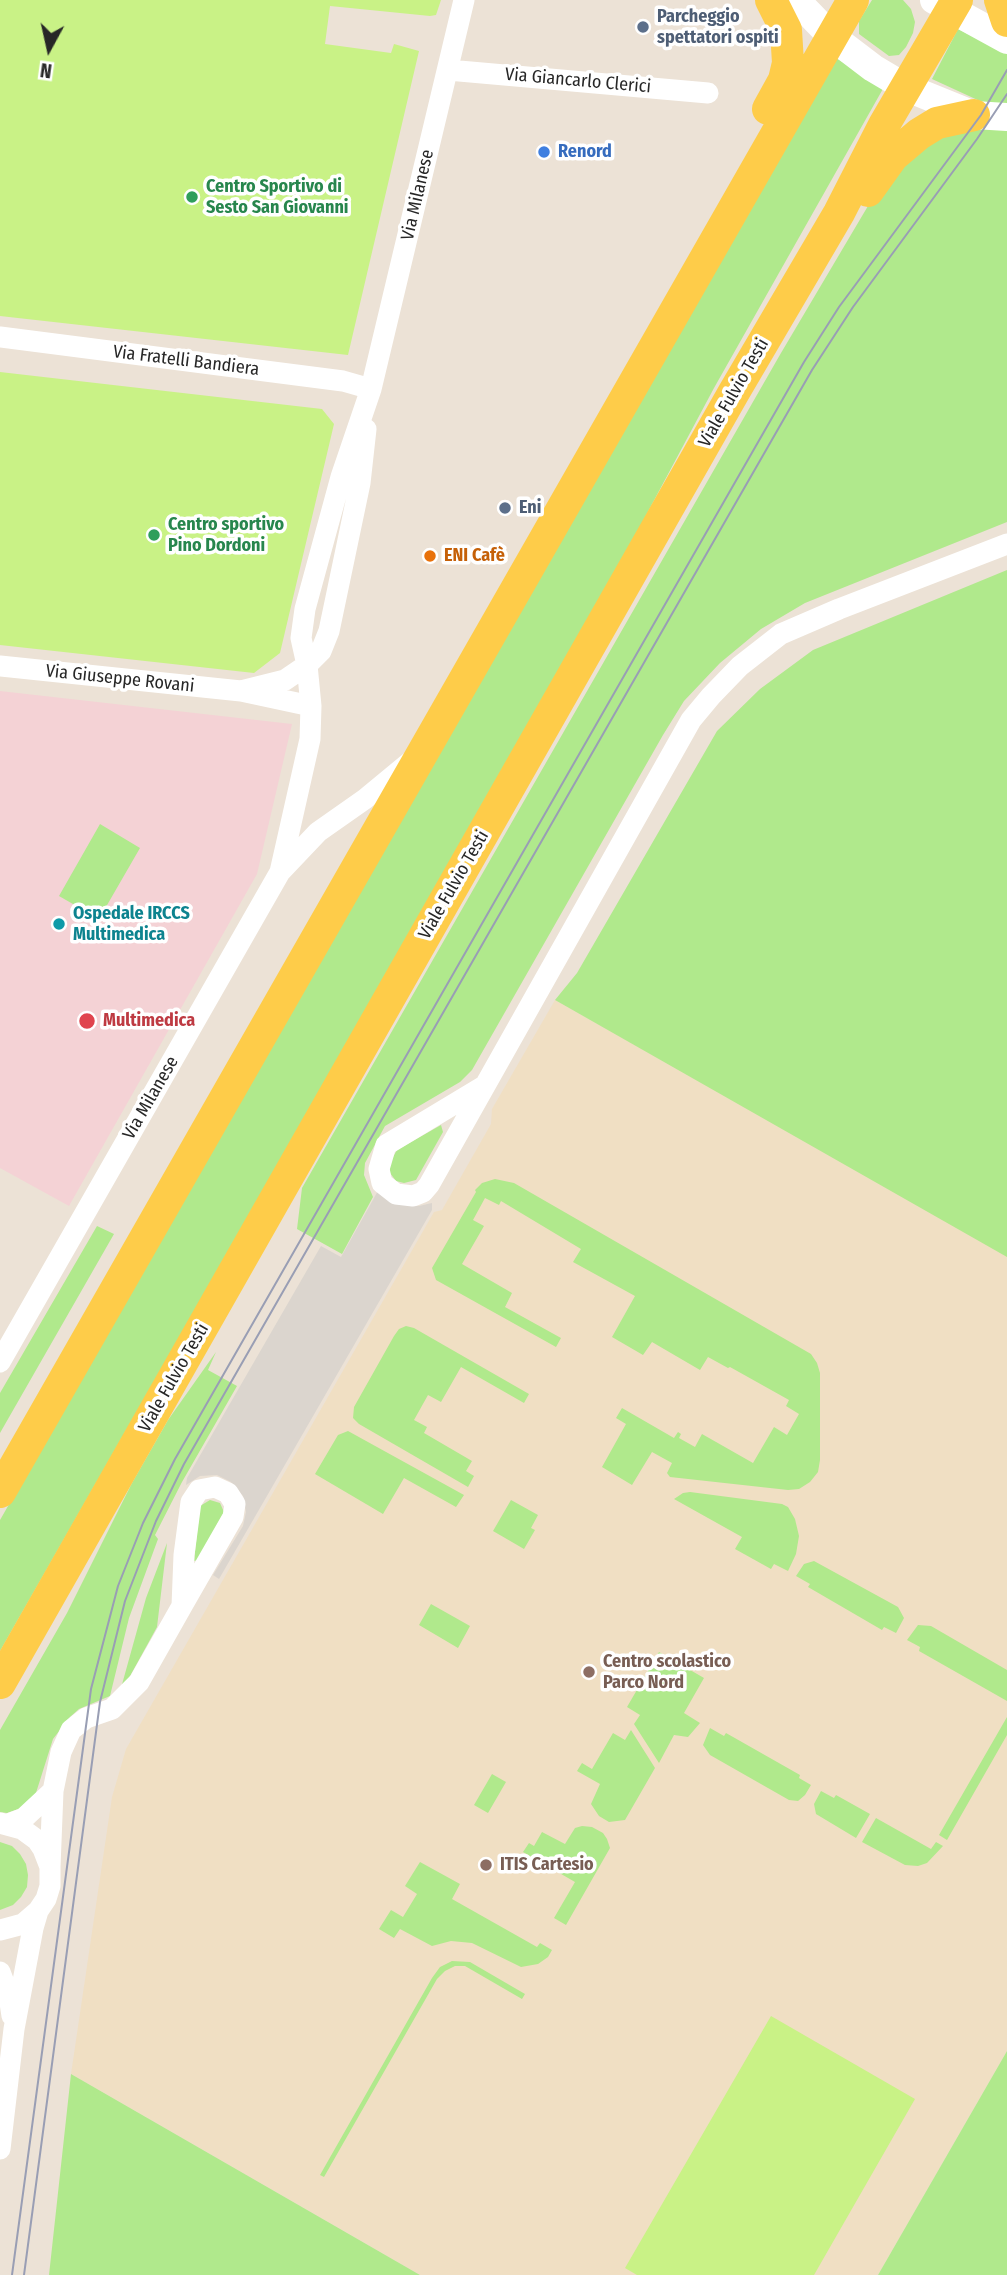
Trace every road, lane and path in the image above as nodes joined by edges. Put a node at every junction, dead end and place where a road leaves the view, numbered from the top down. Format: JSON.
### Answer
{"nodes":[{"id":1,"x":464,"y":0,"type":"edge"},
{"id":2,"x":771,"y":0,"type":"edge"},
{"id":3,"x":796,"y":0,"type":"edge"},
{"id":4,"x":853,"y":0,"type":"edge"},
{"id":5,"x":1000,"y":0,"type":"edge"},
{"id":6,"x":947,"y":3,"type":"edge"},
{"id":7,"x":1007,"y":21,"type":"edge"},
{"id":8,"x":831,"y":36,"type":"junction"},
{"id":9,"x":1007,"y":40,"type":"edge"},
{"id":10,"x":448,"y":70,"type":"junction"},
{"id":11,"x":905,"y":87,"type":"junction"},
{"id":12,"x":708,"y":93,"type":"dead end"},
{"id":13,"x":974,"y":114,"type":"junction"},
{"id":14,"x":1007,"y":117,"type":"edge"},
{"id":15,"x":839,"y":213,"type":"junction"},
{"id":16,"x":674,"y":311,"type":"junction"},
{"id":17,"x":0,"y":337,"type":"edge"},
{"id":18,"x":371,"y":389,"type":"junction"},
{"id":19,"x":1007,"y":544,"type":"edge"},
{"id":20,"x":307,"y":665,"type":"junction"},
{"id":21,"x":0,"y":666,"type":"edge"},
{"id":22,"x":241,"y":691,"type":"junction"},
{"id":23,"x":311,"y":706,"type":"junction"},
{"id":24,"x":424,"y":751,"type":"junction"},
{"id":25,"x":280,"y":872,"type":"junction"},
{"id":26,"x":484,"y":1086,"type":"junction"},
{"id":27,"x":0,"y":1362,"type":"edge"},
{"id":28,"x":0,"y":1492,"type":"edge"},
{"id":29,"x":67,"y":1565,"type":"junction"},
{"id":30,"x":182,"y":1606,"type":"junction"},
{"id":31,"x":0,"y":1683,"type":"edge"},
{"id":32,"x":0,"y":1709,"type":"edge"},
{"id":33,"x":53,"y":1791,"type":"junction"},
{"id":34,"x":4,"y":1823,"type":"edge"},
{"id":35,"x":50,"y":1867,"type":"junction"},
{"id":36,"x":38,"y":1912,"type":"junction"},
{"id":37,"x":0,"y":1930,"type":"edge"},
{"id":38,"x":0,"y":1972,"type":"edge"},
{"id":39,"x":14,"y":2029,"type":"junction"},
{"id":40,"x":0,"y":2149,"type":"edge"}],
"edges":[{"from":1,"to":10,"type":"street","name":"Via Milanese"},
{"from":2,"to":16,"type":"main road"},
{"from":3,"to":8,"type":"street"},
{"from":4,"to":8,"type":"main road"},
{"from":5,"to":7,"type":"main road"},
{"from":6,"to":9,"type":"street"},
{"from":6,"to":11,"type":"main road","name":"Viale Fulvio Testi"},
{"from":8,"to":11,"type":"street"},
{"from":8,"to":16,"type":"main road"},
{"from":10,"to":12,"type":"street","name":"Via Giancarlo Clerici"},
{"from":10,"to":18,"type":"street","name":"Via Milanese"},
{"from":11,"to":13,"type":"street"},
{"from":11,"to":15,"type":"main road","name":"Viale Fulvio Testi"},
{"from":13,"to":14,"type":"street"},
{"from":13,"to":15,"type":"main road"},
{"from":15,"to":29,"type":"main road","name":"Viale Fulvio Testi"},
{"from":16,"to":24,"type":"main road"},
{"from":17,"to":18,"type":"street","name":"Via Fratelli Bandiera"},
{"from":18,"to":20,"type":"street","name":"Via Milanese"},
{"from":18,"to":20,"type":"street","name":"Via Milanese"},
{"from":19,"to":26,"type":"street"},
{"from":20,"to":22,"type":"street","name":"Via Giuseppe Rovani"},
{"from":20,"to":23,"type":"street","name":"Via Milanese"},
{"from":21,"to":22,"type":"street","name":"Via Giuseppe Rovani"},
{"from":22,"to":23,"type":"street","name":"Via Giuseppe Rovani"},
{"from":23,"to":25,"type":"street","name":"Via Milanese"},
{"from":24,"to":25,"type":"street"},
{"from":24,"to":28,"type":"main road"},
{"from":25,"to":27,"type":"street","name":"Via Milanese"},
{"from":26,"to":26,"type":"street"},
{"from":29,"to":31,"type":"main road","name":"Viale Fulvio Testi"},
{"from":29,"to":32,"type":"main road"},
{"from":30,"to":30,"type":"street"},
{"from":30,"to":33,"type":"street"},
{"from":33,"to":34,"type":"street"},
{"from":33,"to":35,"type":"street"},
{"from":34,"to":35,"type":"street"},
{"from":35,"to":36,"type":"street"},
{"from":36,"to":37,"type":"street"},
{"from":36,"to":39,"type":"street"},
{"from":38,"to":39,"type":"street"},
{"from":39,"to":40,"type":"street"}]}
